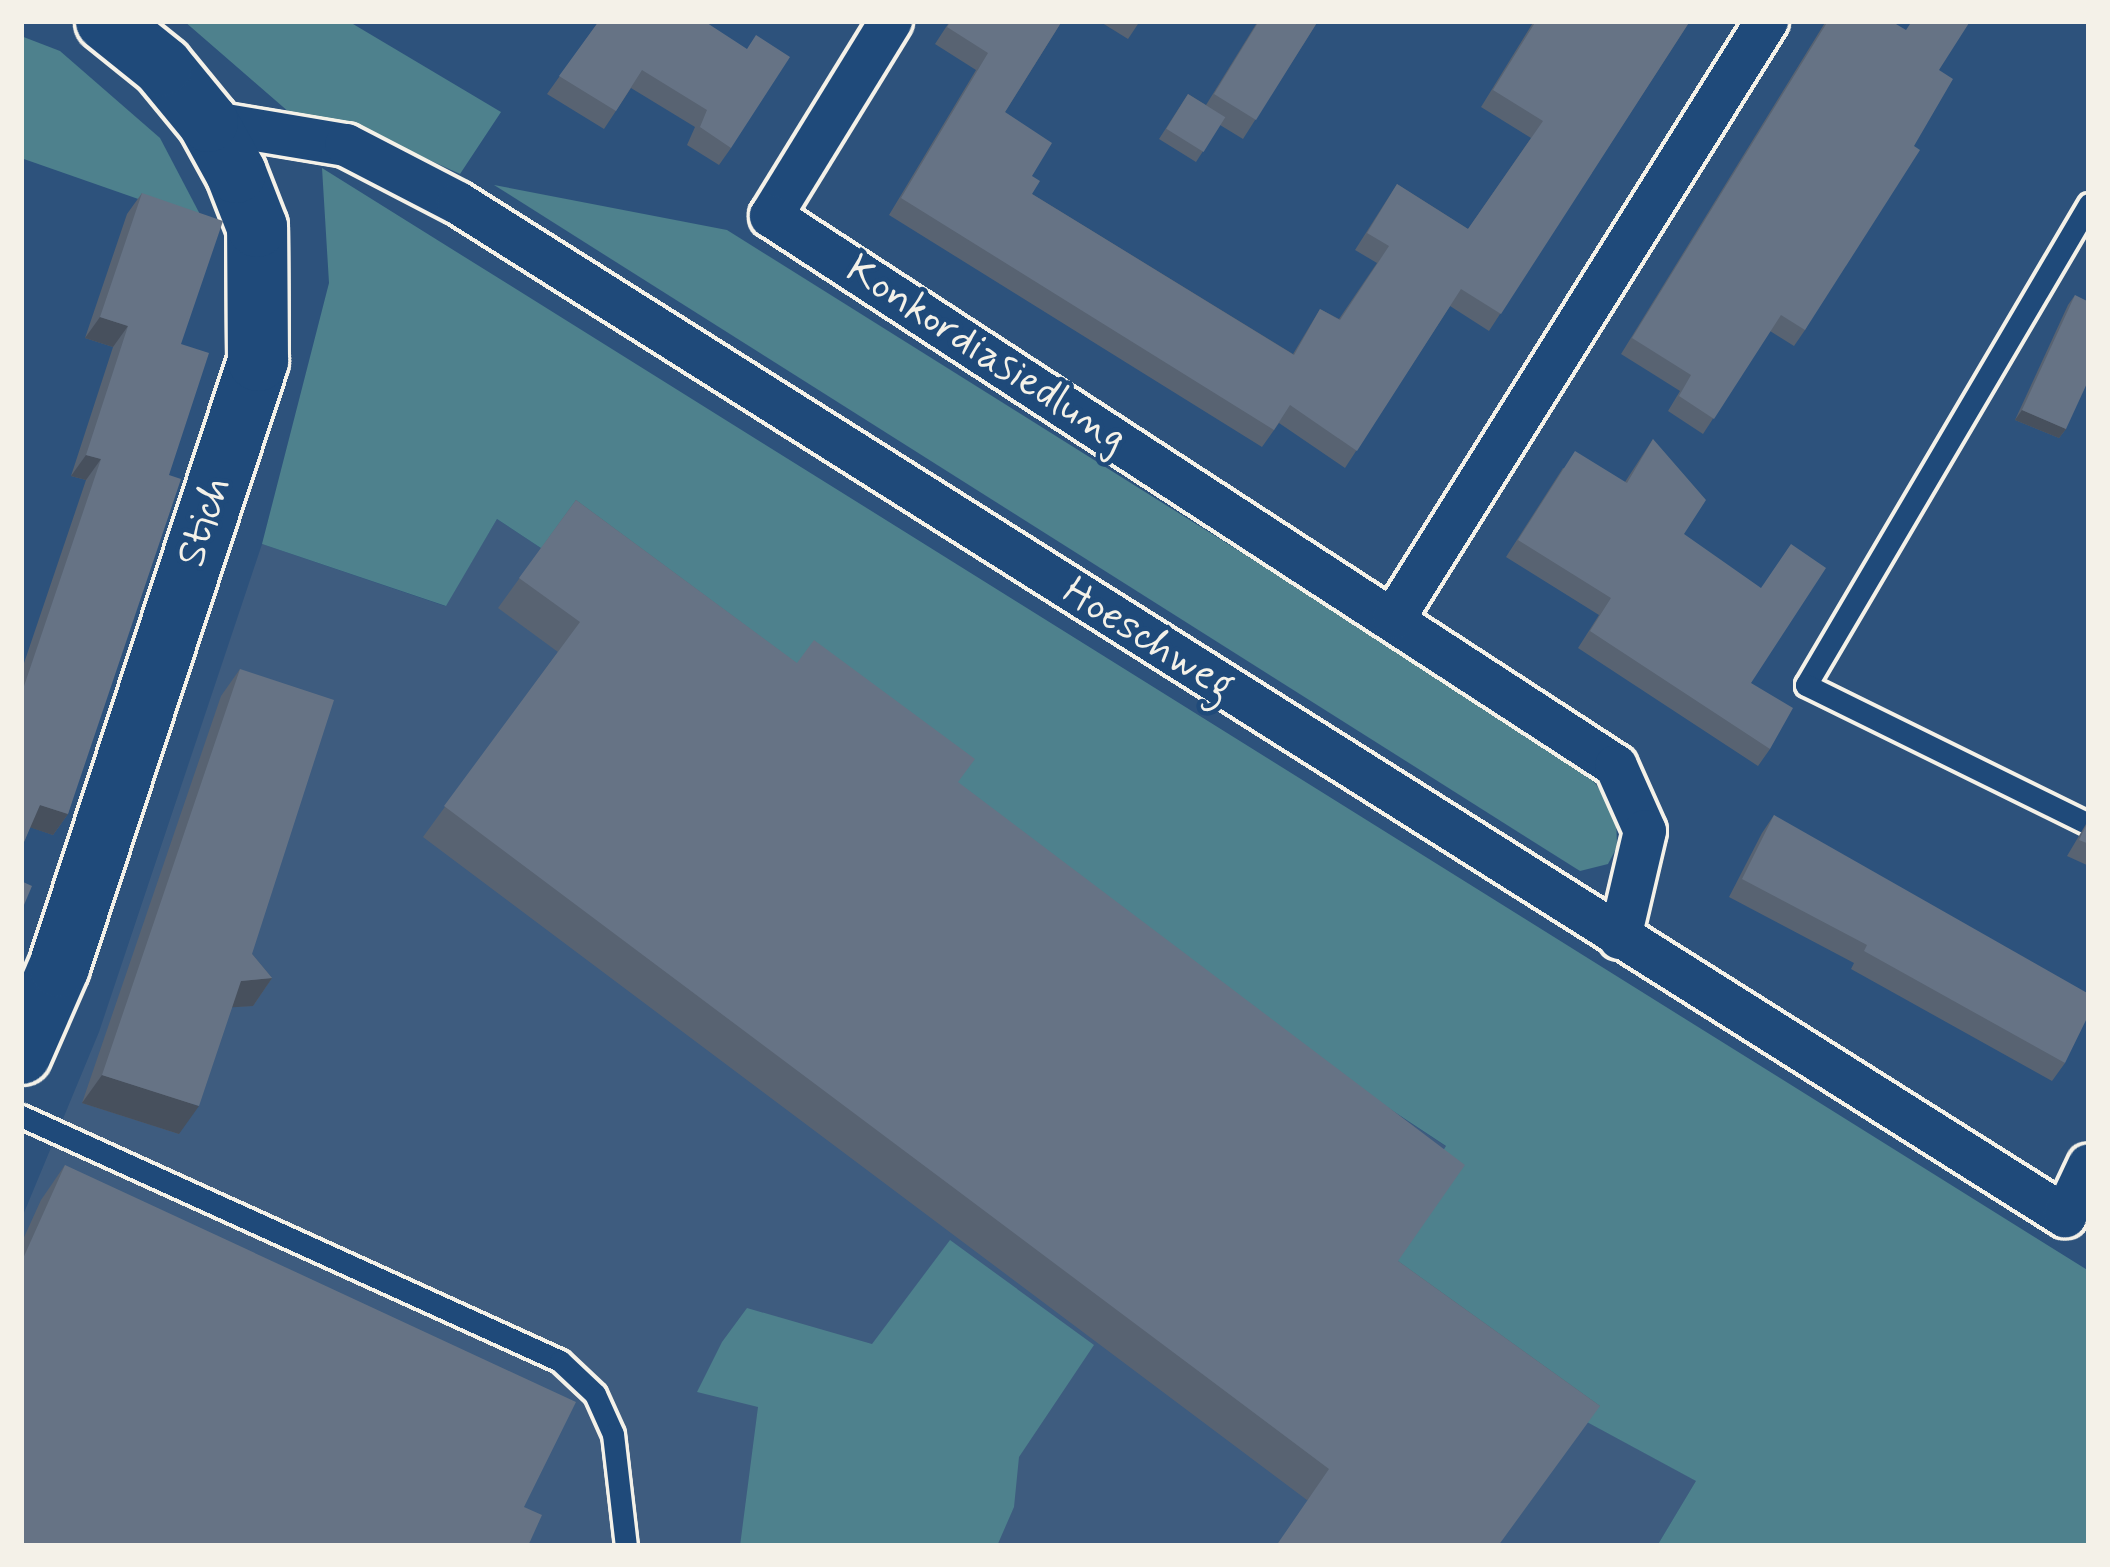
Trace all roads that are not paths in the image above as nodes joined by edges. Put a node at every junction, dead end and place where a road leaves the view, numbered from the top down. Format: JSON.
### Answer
{"nodes":[{"id":1,"x":106,"y":21,"type":"edge"},
{"id":2,"x":891,"y":21,"type":"edge"},
{"id":3,"x":1767,"y":21,"type":"edge"},
{"id":4,"x":208,"y":122,"type":"junction"},
{"id":5,"x":2089,"y":205,"type":"edge"},
{"id":6,"x":1394,"y":618,"type":"junction"},
{"id":7,"x":2089,"y":824,"type":"edge"},
{"id":8,"x":1620,"y":938,"type":"junction"},
{"id":9,"x":21,"y":1054,"type":"edge"},
{"id":10,"x":21,"y":1116,"type":"edge"},
{"id":11,"x":2089,"y":1165,"type":"edge"},
{"id":12,"x":626,"y":1546,"type":"edge"}],
"edges":[{"from":1,"to":4,"type":"main road","name":"Stich"},
{"from":2,"to":6,"type":"street","name":"Konkordiasiedlung"},
{"from":3,"to":6,"type":"street"},
{"from":4,"to":8,"type":"street","name":"Hoeschweg"},
{"from":4,"to":9,"type":"main road","name":"Stich"},
{"from":5,"to":7,"type":"lane"},
{"from":6,"to":8,"type":"street","name":"Konkordiasiedlung"},
{"from":8,"to":11,"type":"street","name":"Hoeschweg"},
{"from":10,"to":12,"type":"lane"}]}
